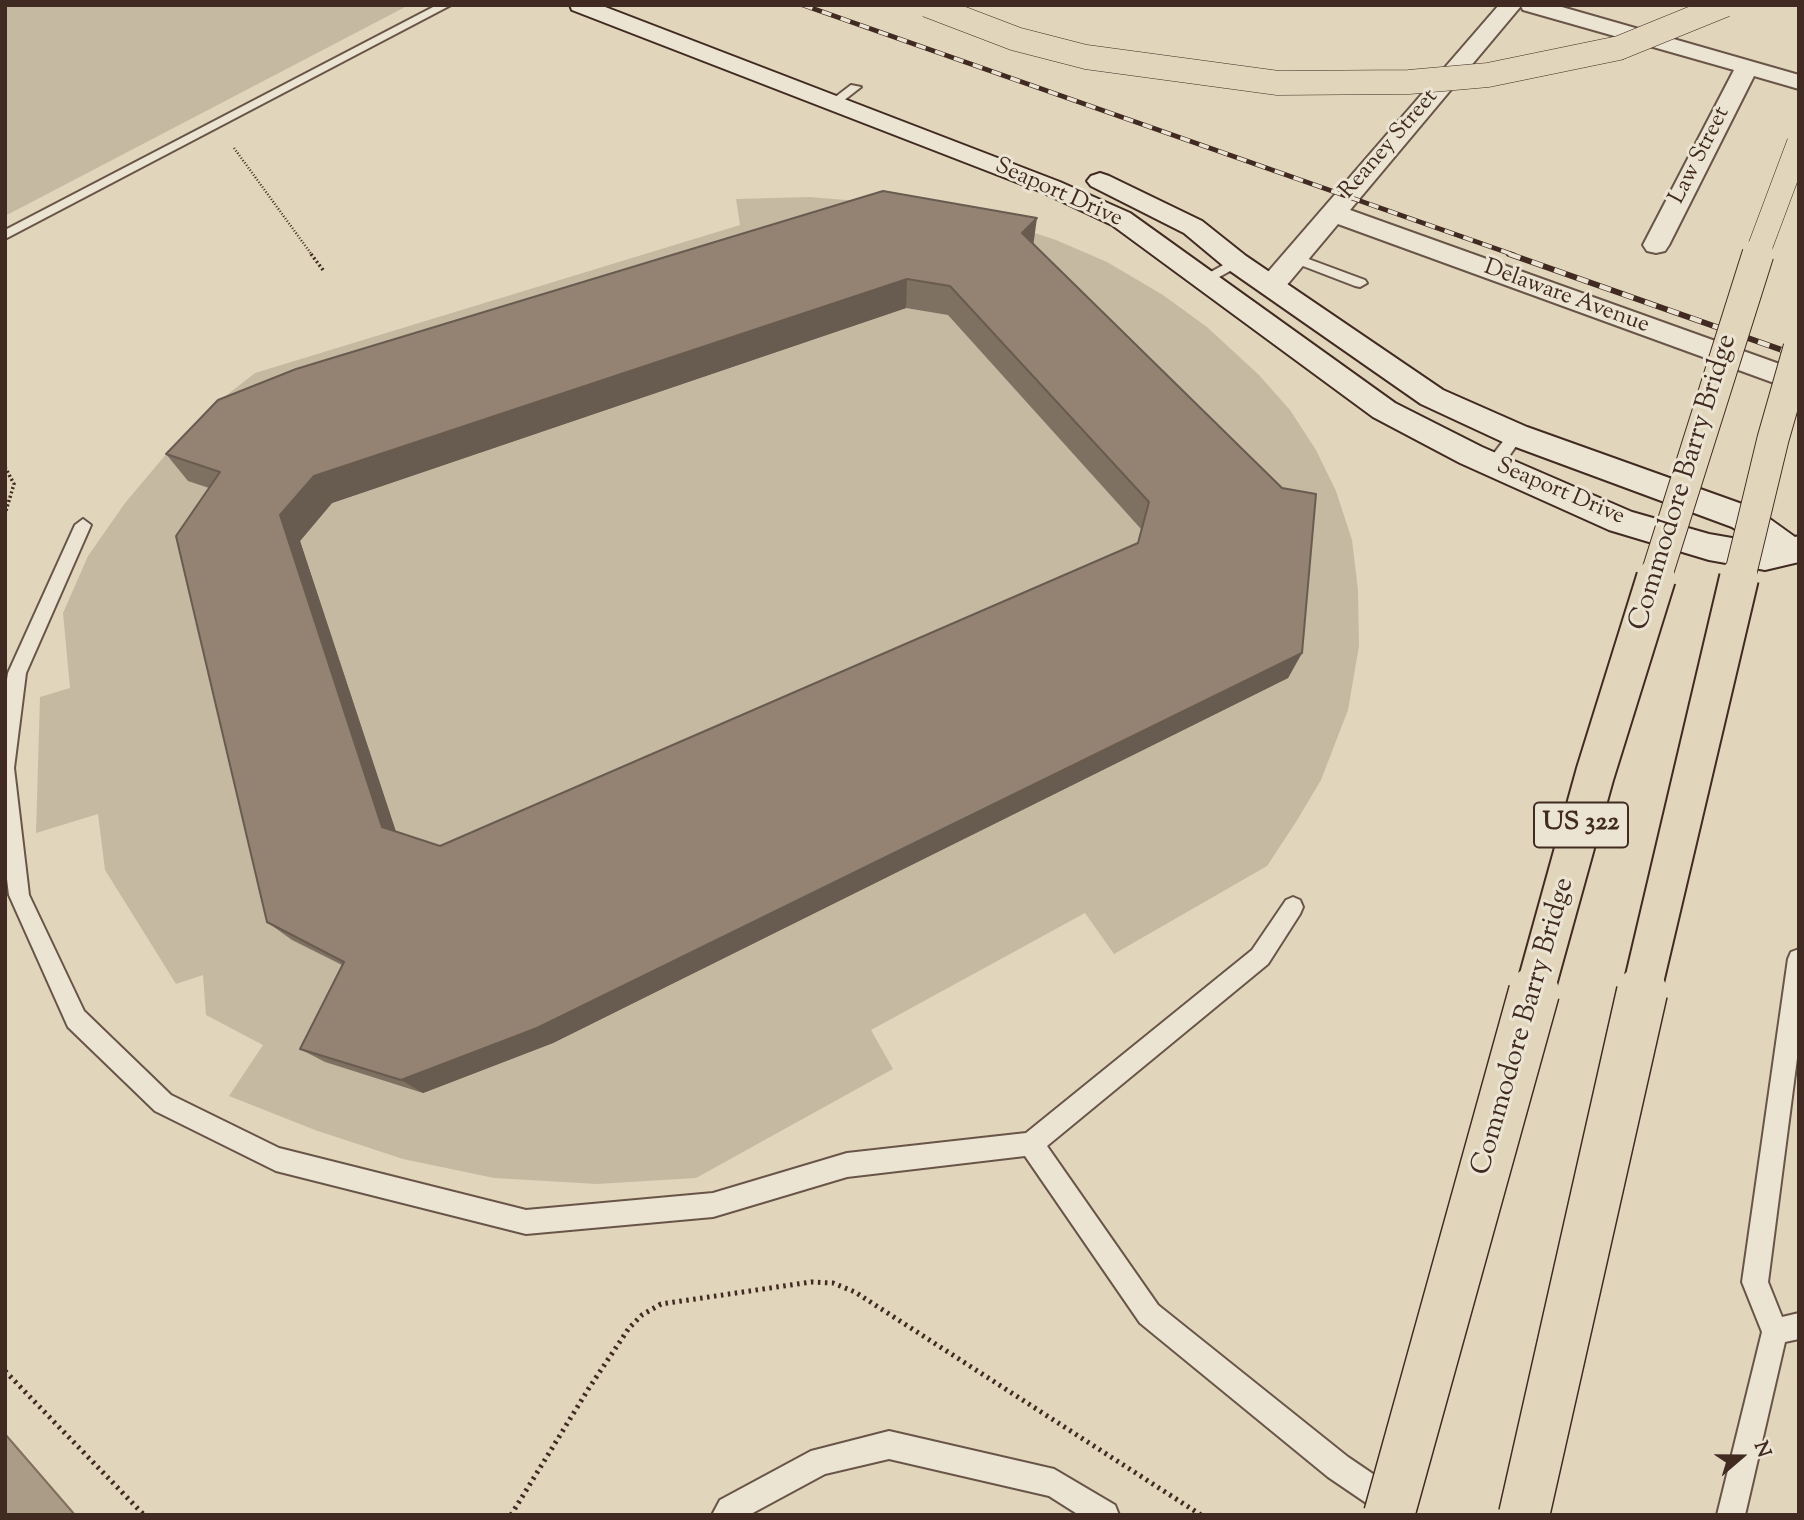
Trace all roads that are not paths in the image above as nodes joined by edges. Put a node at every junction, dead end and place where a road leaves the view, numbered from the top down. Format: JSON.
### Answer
{"nodes":[{"id":1,"x":446,"y":5,"type":"edge"},
{"id":2,"x":580,"y":5,"type":"edge"},
{"id":3,"x":641,"y":5,"type":"edge"},
{"id":4,"x":927,"y":5,"type":"edge"},
{"id":5,"x":1511,"y":5,"type":"edge"},
{"id":6,"x":1531,"y":5,"type":"edge"},
{"id":7,"x":1725,"y":5,"type":"edge"},
{"id":8,"x":1747,"y":68,"type":"junction"},
{"id":9,"x":1799,"y":82,"type":"edge"},
{"id":10,"x":845,"y":95,"type":"junction"},
{"id":11,"x":1799,"y":143,"type":"edge"},
{"id":12,"x":1333,"y":213,"type":"junction"},
{"id":13,"x":5,"y":235,"type":"edge"},
{"id":14,"x":1656,"y":245,"type":"dead end"},
{"id":15,"x":1295,"y":258,"type":"junction"},
{"id":16,"x":1236,"y":262,"type":"junction"},
{"id":17,"x":1205,"y":279,"type":"junction"},
{"id":18,"x":1360,"y":283,"type":"dead end"},
{"id":19,"x":1271,"y":286,"type":"junction"},
{"id":20,"x":1799,"y":348,"type":"edge"},
{"id":21,"x":1799,"y":383,"type":"edge"},
{"id":22,"x":1516,"y":435,"type":"junction"},
{"id":23,"x":1494,"y":465,"type":"junction"},
{"id":24,"x":83,"y":525,"type":"dead end"},
{"id":25,"x":1795,"y":549,"type":"edge"},
{"id":26,"x":5,"y":768,"type":"edge"},
{"id":27,"x":1293,"y":907,"type":"dead end"},
{"id":28,"x":1799,"y":959,"type":"edge"},
{"id":29,"x":1031,"y":1144,"type":"junction"},
{"id":30,"x":1787,"y":1329,"type":"edge"},
{"id":31,"x":726,"y":1515,"type":"edge"},
{"id":32,"x":1105,"y":1515,"type":"edge"},
{"id":33,"x":1389,"y":1515,"type":"edge"},
{"id":34,"x":1407,"y":1515,"type":"edge"},
{"id":35,"x":1524,"y":1515,"type":"edge"},
{"id":36,"x":1731,"y":1515,"type":"edge"}],
"edges":[{"from":1,"to":13,"type":"lane"},
{"from":2,"to":10,"type":"street","name":"Seaport Drive"},
{"from":3,"to":10,"type":"street","name":"Seaport Drive"},
{"from":4,"to":7,"type":"highway","bridge":true},
{"from":5,"to":12,"type":"street","name":"Reaney Street"},
{"from":6,"to":8,"type":"street"},
{"from":8,"to":9,"type":"street"},
{"from":8,"to":14,"type":"street","name":"Law Street"},
{"from":10,"to":16,"type":"street","name":"Seaport Drive"},
{"from":10,"to":17,"type":"street","name":"Seaport Drive"},
{"from":11,"to":33,"type":"highway","name":"Commodore Barry Bridge","number":"US 322","bridge":true},
{"from":12,"to":15,"type":"street","name":"Reaney Street"},
{"from":12,"to":21,"type":"street","name":"Delaware Avenue"},
{"from":15,"to":18,"type":"lane"},
{"from":15,"to":19,"type":"street","name":"Reaney Street"},
{"from":16,"to":17,"type":"lane"},
{"from":16,"to":19,"type":"street","name":"Seaport Drive"},
{"from":17,"to":23,"type":"street","name":"Seaport Drive"},
{"from":19,"to":22,"type":"street","name":"Seaport Drive"},
{"from":20,"to":35,"type":"highway","bridge":true},
{"from":22,"to":23,"type":"lane"},
{"from":22,"to":25,"type":"street","name":"Seaport Drive"},
{"from":23,"to":25,"type":"street","name":"Seaport Drive"},
{"from":24,"to":26,"type":"lane"},
{"from":26,"to":29,"type":"lane"},
{"from":27,"to":29,"type":"lane"},
{"from":28,"to":30,"type":"lane"},
{"from":29,"to":34,"type":"lane"},
{"from":30,"to":36,"type":"lane"},
{"from":31,"to":32,"type":"lane"}]}
